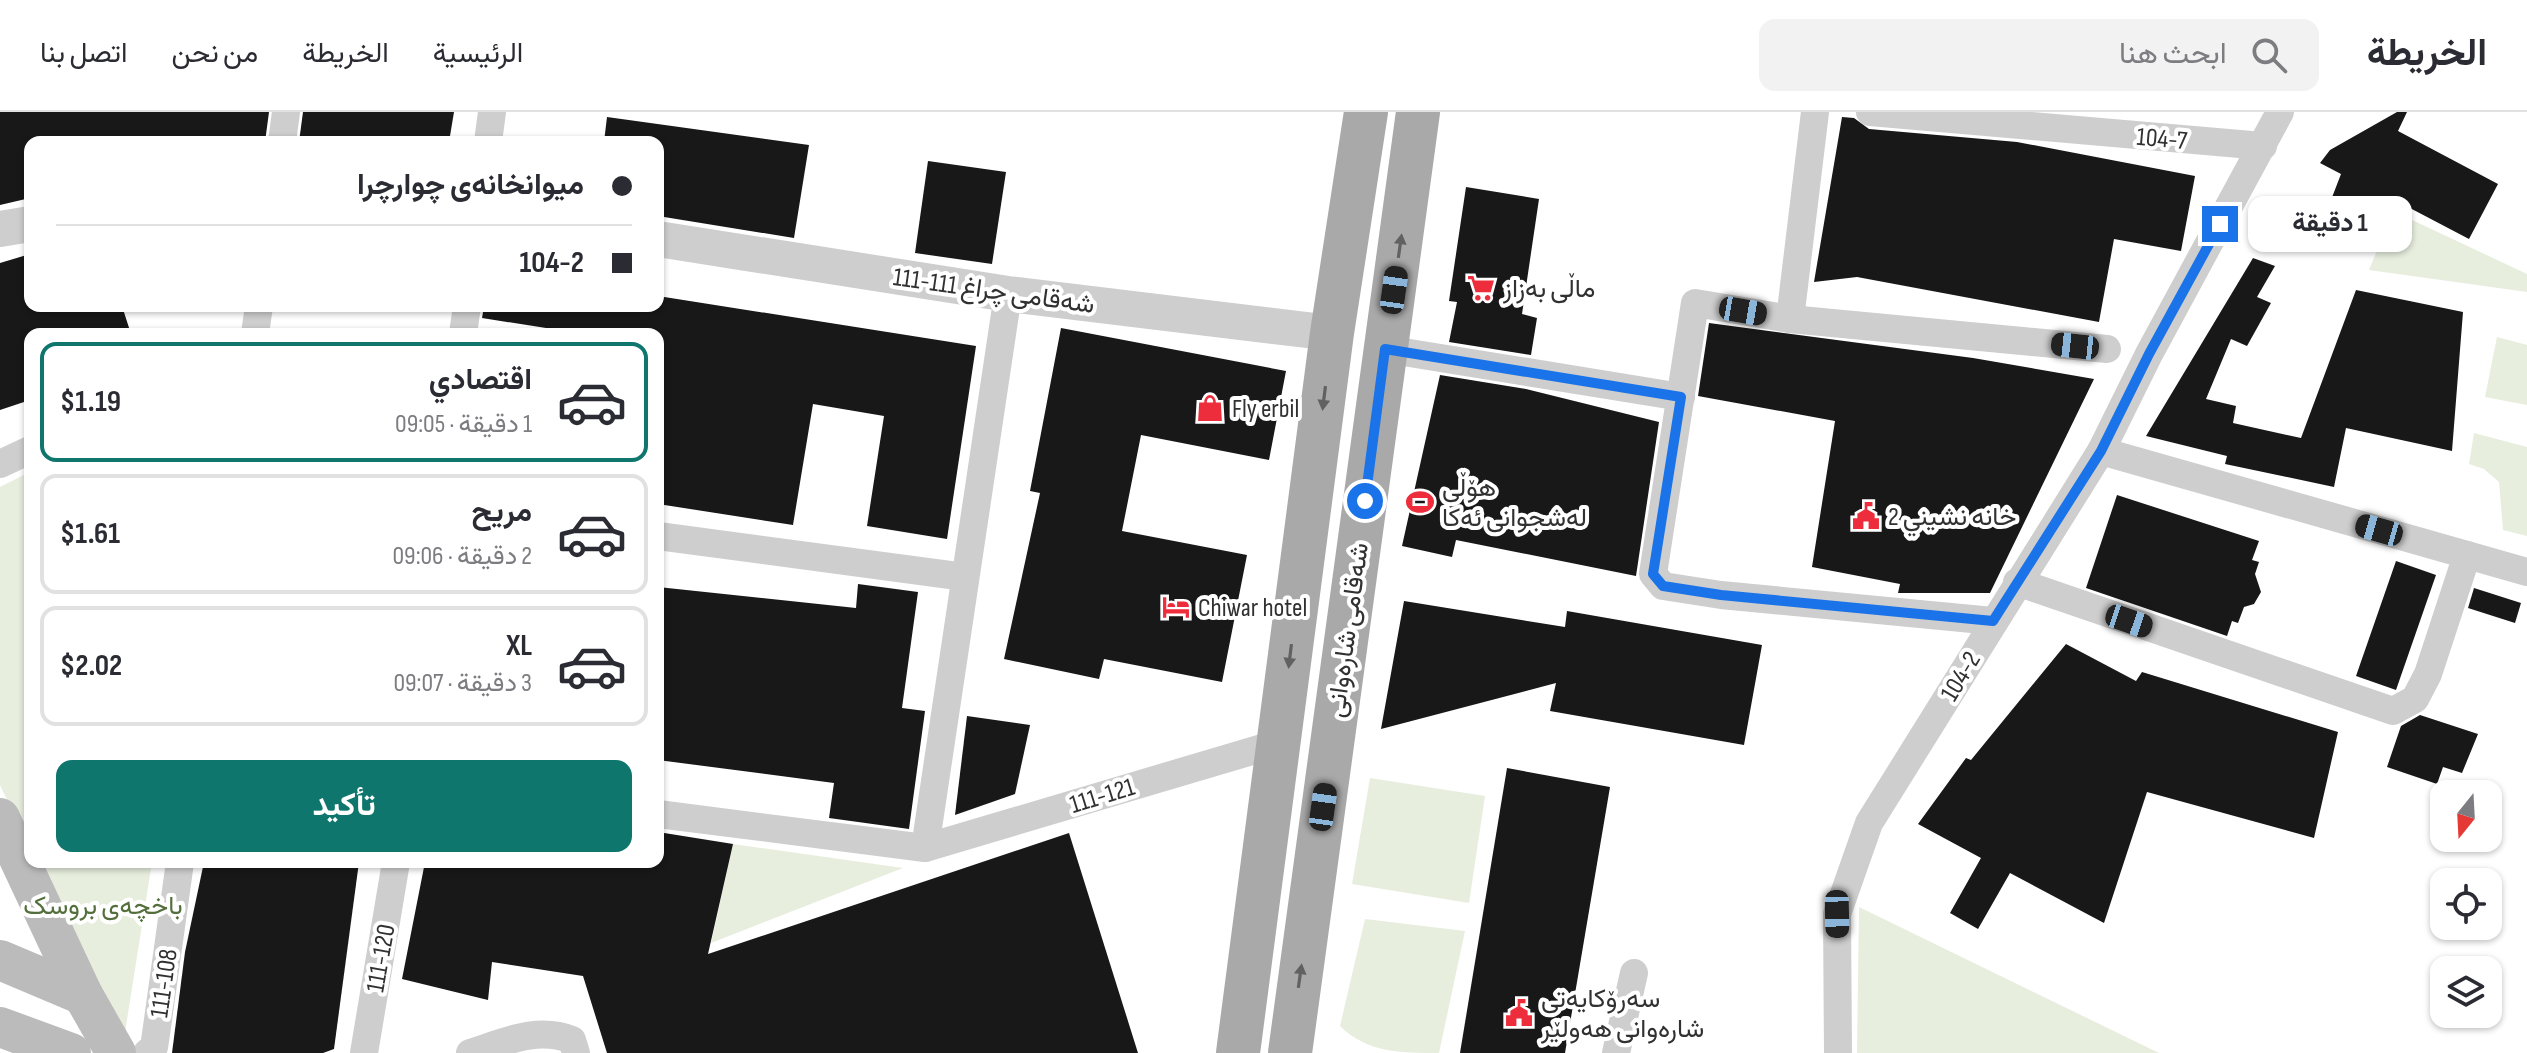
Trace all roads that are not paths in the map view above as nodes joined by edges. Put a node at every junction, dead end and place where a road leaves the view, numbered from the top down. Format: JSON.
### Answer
{"nodes":[{"id":1,"x":286,"y":112,"type":"edge"},
{"id":2,"x":492,"y":112,"type":"edge"},
{"id":3,"x":1355,"y":112,"type":"edge"},
{"id":4,"x":1366,"y":112,"type":"edge"},
{"id":5,"x":1418,"y":112,"type":"edge"},
{"id":6,"x":1815,"y":112,"type":"edge"},
{"id":7,"x":1870,"y":112,"type":"edge"},
{"id":8,"x":2280,"y":112,"type":"edge"},
{"id":9,"x":1946,"y":116,"type":"edge"},
{"id":10,"x":283,"y":136,"type":"edge"},
{"id":11,"x":489,"y":136,"type":"edge"},
{"id":12,"x":2263,"y":146,"type":"junction"},
{"id":13,"x":1352,"y":210,"type":"junction"},
{"id":14,"x":24,"y":225,"type":"edge"},
{"id":15,"x":0,"y":229,"type":"edge"},
{"id":16,"x":664,"y":240,"type":"edge"},
{"id":17,"x":1008,"y":294,"type":"junction"},
{"id":18,"x":1790,"y":319,"type":"junction"},
{"id":19,"x":1332,"y":333,"type":"junction"},
{"id":20,"x":1385,"y":349,"type":"junction"},
{"id":21,"x":2107,"y":349,"type":"dead end"},
{"id":22,"x":1681,"y":397,"type":"junction"},
{"id":23,"x":2101,"y":451,"type":"junction"},
{"id":24,"x":24,"y":453,"type":"edge"},
{"id":25,"x":0,"y":464,"type":"edge"},
{"id":26,"x":664,"y":537,"type":"edge"},
{"id":27,"x":2467,"y":555,"type":"junction"},
{"id":28,"x":2527,"y":572,"type":"edge"},
{"id":29,"x":965,"y":577,"type":"junction"},
{"id":30,"x":2017,"y":582,"type":"junction"},
{"id":31,"x":1993,"y":621,"type":"junction"},
{"id":32,"x":1279,"y":743,"type":"junction"},
{"id":33,"x":664,"y":815,"type":"edge"},
{"id":34,"x":0,"y":818,"type":"edge"},
{"id":35,"x":925,"y":848,"type":"junction"},
{"id":36,"x":179,"y":868,"type":"edge"},
{"id":37,"x":395,"y":868,"type":"edge"},
{"id":38,"x":0,"y":960,"type":"edge"},
{"id":39,"x":1634,"y":973,"type":"dead end"},
{"id":40,"x":83,"y":995,"type":"junction"},
{"id":41,"x":0,"y":1027,"type":"edge"},
{"id":42,"x":574,"y":1047,"type":"edge"},
{"id":43,"x":116,"y":1049,"type":"edge"},
{"id":44,"x":71,"y":1053,"type":"edge"},
{"id":45,"x":147,"y":1053,"type":"edge"},
{"id":46,"x":364,"y":1053,"type":"edge"},
{"id":47,"x":470,"y":1053,"type":"edge"},
{"id":48,"x":1238,"y":1053,"type":"edge"},
{"id":49,"x":1290,"y":1053,"type":"edge"},
{"id":50,"x":1616,"y":1053,"type":"edge"},
{"id":51,"x":1838,"y":1053,"type":"edge"}],
"edges":[{"from":1,"to":10,"type":"street"},
{"from":2,"to":11,"type":"street"},
{"from":3,"to":13,"type":"main road","name":"شەقامی شارەوانی"},
{"from":4,"to":13,"type":"main road","name":"شەقامی شارەوانی"},
{"from":20,"to":5,"type":"main road","name":"شەقامی شارەوانی","one_way":true},
{"from":6,"to":18,"type":"street"},
{"from":7,"to":9,"type":"street","name":"104-7"},
{"from":8,"to":12,"type":"street","name":"104-2"},
{"from":9,"to":12,"type":"street","name":"104-7"},
{"from":12,"to":23,"type":"street","name":"104-2"},
{"from":13,"to":19,"type":"main road","name":"شەقامی شارەوانی"},
{"from":14,"to":15,"type":"street"},
{"from":16,"to":17,"type":"street","name":"شەقامی چراغ 111-111"},
{"from":17,"to":19,"type":"street","name":"شەقامی چراغ 111-111"},
{"from":17,"to":29,"type":"street"},
{"from":18,"to":21,"type":"street"},
{"from":18,"to":22,"type":"street"},
{"from":19,"to":32,"type":"main road","name":"شەقامی شارەوانی","one_way":true},
{"from":20,"to":22,"type":"street"},
{"from":49,"to":20,"type":"main road","name":"شەقامی شارەوانی","one_way":true},
{"from":22,"to":31,"type":"street"},
{"from":23,"to":27,"type":"street"},
{"from":23,"to":30,"type":"street","name":"104-2"},
{"from":24,"to":25,"type":"street"},
{"from":26,"to":29,"type":"street"},
{"from":27,"to":28,"type":"street"},
{"from":27,"to":30,"type":"street"},
{"from":29,"to":35,"type":"street"},
{"from":30,"to":31,"type":"street","name":"104-2"},
{"from":31,"to":51,"type":"street","name":"104-2"},
{"from":32,"to":35,"type":"street","name":"111-121"},
{"from":32,"to":48,"type":"main road","name":"شەقامی شارەوانی"},
{"from":33,"to":35,"type":"street"},
{"from":34,"to":40,"type":"main road"},
{"from":36,"to":45,"type":"street","name":"111-108"},
{"from":37,"to":46,"type":"street","name":"111-120"},
{"from":38,"to":40,"type":"main road"},
{"from":39,"to":50,"type":"street"},
{"from":40,"to":43,"type":"main road"},
{"from":41,"to":44,"type":"main road"},
{"from":42,"to":47,"type":"street"}]}
